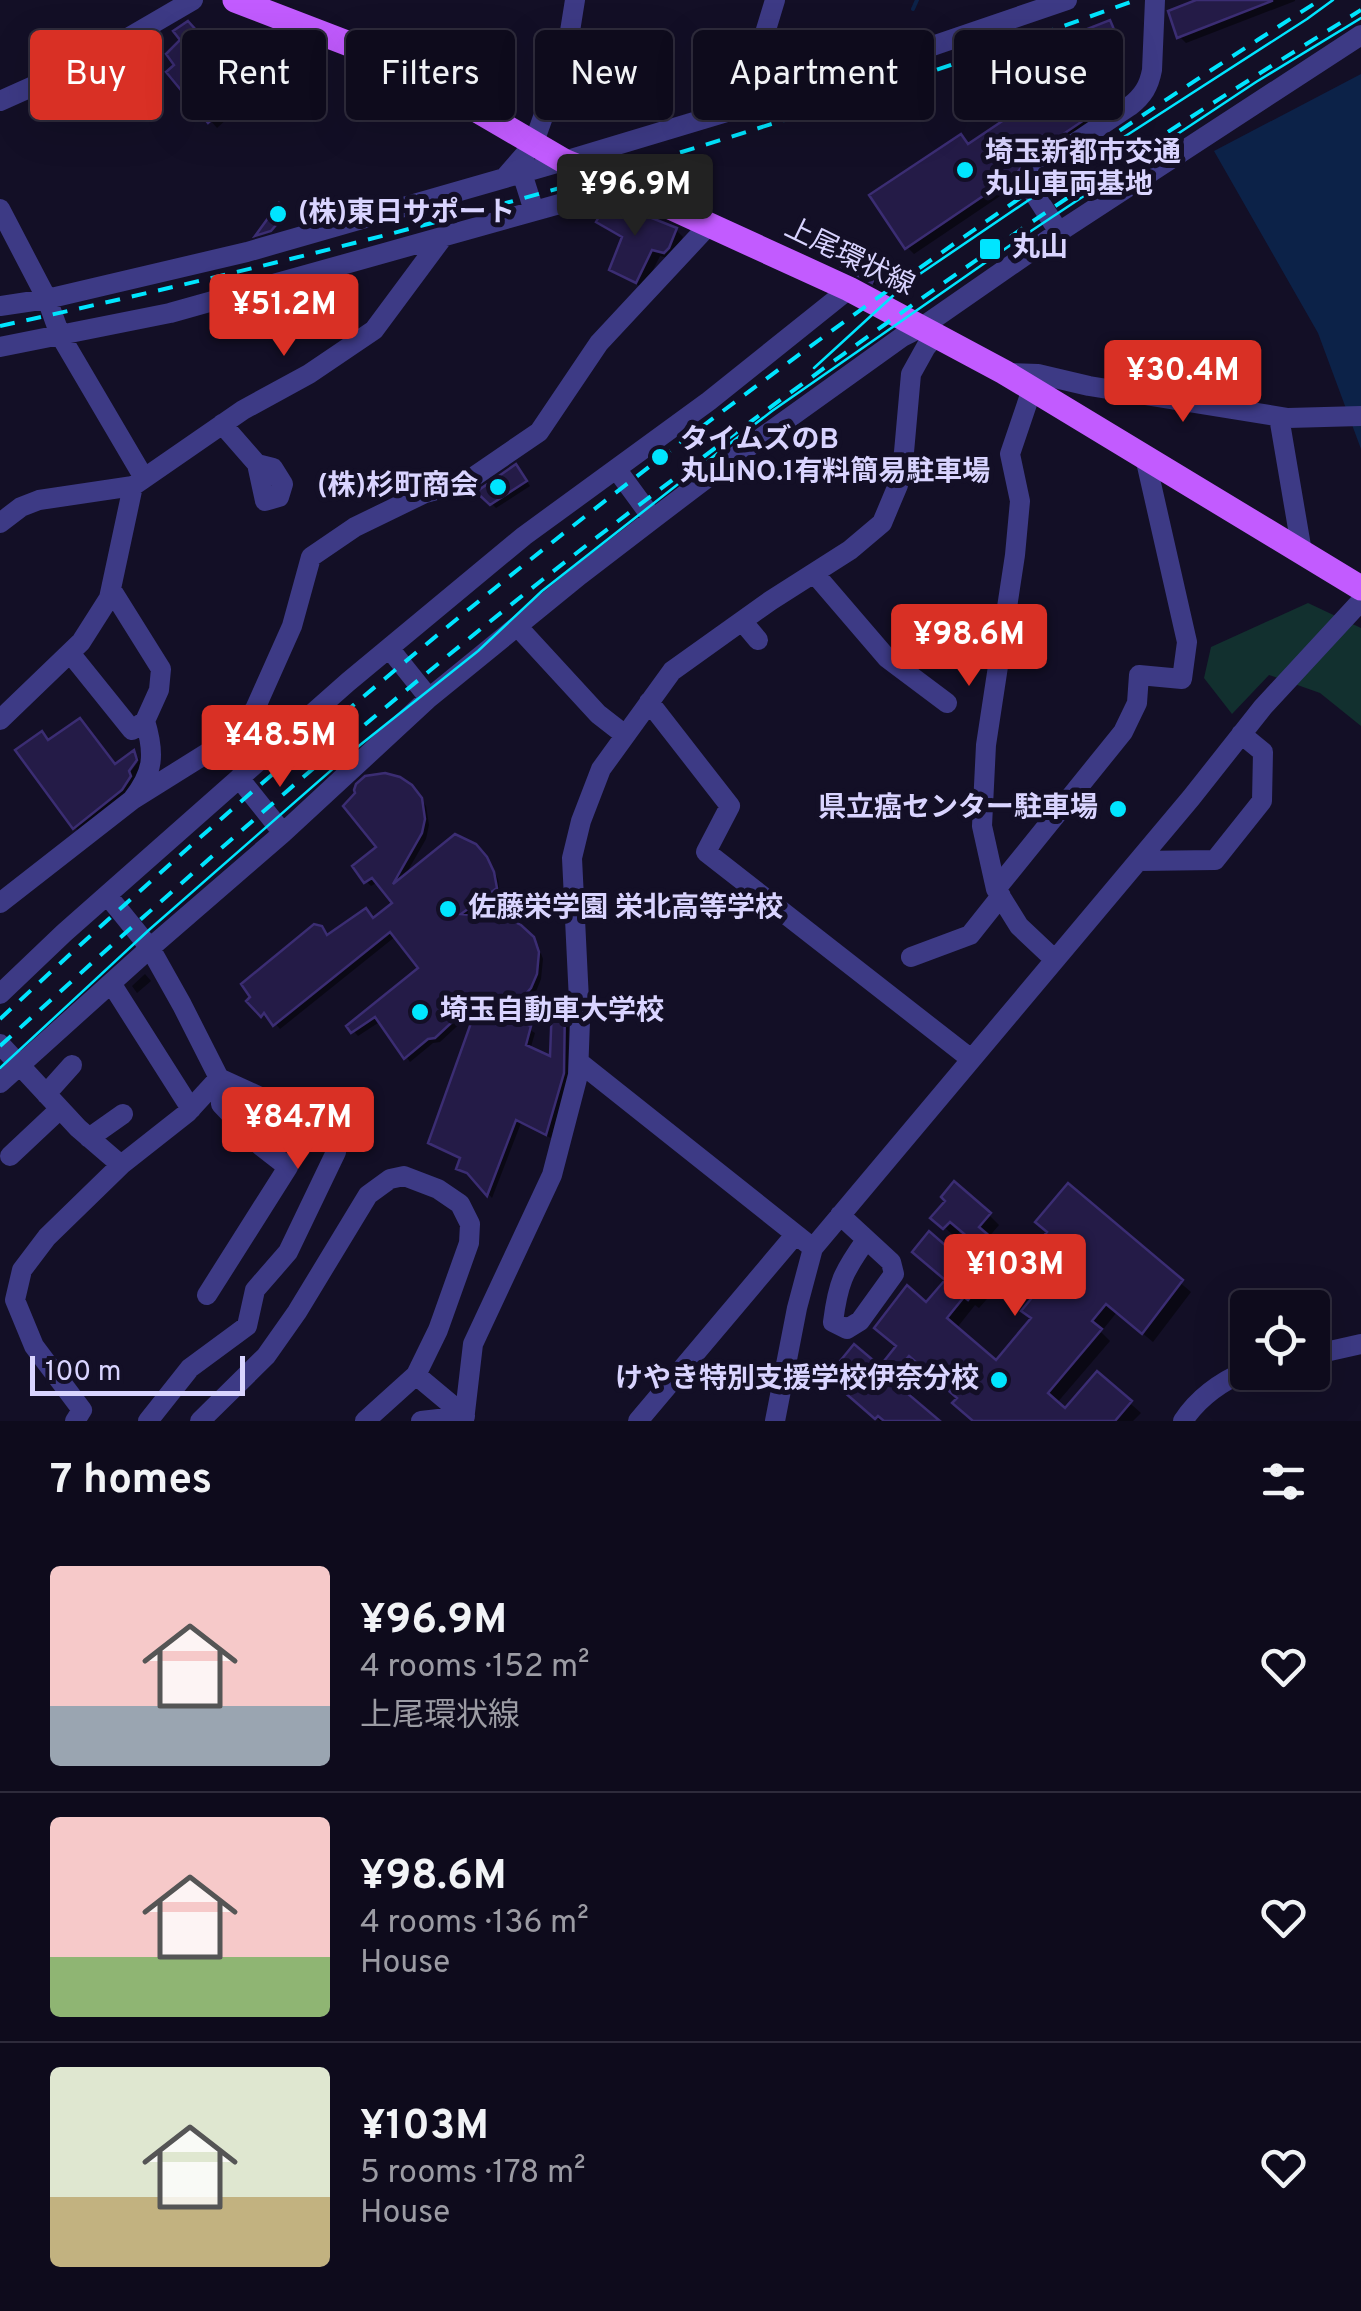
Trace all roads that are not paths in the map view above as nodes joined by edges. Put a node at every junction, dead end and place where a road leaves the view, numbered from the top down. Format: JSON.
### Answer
{"nodes":[{"id":1,"x":192,"y":0,"type":"edge"},
{"id":2,"x":235,"y":0,"type":"edge"},
{"id":3,"x":575,"y":0,"type":"edge"},
{"id":4,"x":774,"y":0,"type":"edge"},
{"id":5,"x":1067,"y":0,"type":"edge"},
{"id":6,"x":1155,"y":0,"type":"edge"},
{"id":7,"x":765,"y":30,"type":"edge"},
{"id":8,"x":1361,"y":35,"type":"edge"},
{"id":9,"x":934,"y":46,"type":"edge"},
{"id":10,"x":0,"y":101,"type":"edge"},
{"id":11,"x":704,"y":120,"type":"edge"},
{"id":12,"x":533,"y":146,"type":"junction"},
{"id":13,"x":564,"y":161,"type":"junction"},
{"id":14,"x":513,"y":176,"type":"junction"},
{"id":15,"x":624,"y":186,"type":"junction"},
{"id":16,"x":0,"y":209,"type":"edge"},
{"id":17,"x":534,"y":211,"type":"junction"},
{"id":18,"x":356,"y":221,"type":"junction"},
{"id":19,"x":709,"y":224,"type":"junction"},
{"id":20,"x":1055,"y":226,"type":"junction"},
{"id":21,"x":443,"y":237,"type":"junction"},
{"id":22,"x":366,"y":258,"type":"junction"},
{"id":23,"x":849,"y":289,"type":"junction"},
{"id":24,"x":47,"y":298,"type":"junction"},
{"id":25,"x":0,"y":306,"type":"edge"},
{"id":26,"x":929,"y":331,"type":"junction"},
{"id":27,"x":60,"y":335,"type":"junction"},
{"id":28,"x":0,"y":347,"type":"edge"},
{"id":29,"x":1004,"y":372,"type":"junction"},
{"id":30,"x":1032,"y":389,"type":"junction"},
{"id":31,"x":1361,"y":416,"type":"edge"},
{"id":32,"x":1279,"y":417,"type":"junction"},
{"id":33,"x":222,"y":424,"type":"junction"},
{"id":34,"x":1145,"y":457,"type":"junction"},
{"id":35,"x":256,"y":464,"type":"dead end"},
{"id":36,"x":617,"y":470,"type":"junction"},
{"id":37,"x":138,"y":482,"type":"junction"},
{"id":38,"x":653,"y":519,"type":"junction"},
{"id":39,"x":0,"y":523,"type":"edge"},
{"id":40,"x":1302,"y":552,"type":"junction"},
{"id":41,"x":814,"y":573,"type":"junction"},
{"id":42,"x":1361,"y":588,"type":"edge"},
{"id":43,"x":112,"y":589,"type":"junction"},
{"id":44,"x":1361,"y":601,"type":"edge"},
{"id":45,"x":742,"y":621,"type":"junction"},
{"id":46,"x":518,"y":626,"type":"junction"},
{"id":47,"x":758,"y":640,"type":"dead end"},
{"id":48,"x":389,"y":648,"type":"junction"},
{"id":49,"x":70,"y":653,"type":"junction"},
{"id":50,"x":430,"y":698,"type":"junction"},
{"id":51,"x":650,"y":702,"type":"junction"},
{"id":52,"x":946,"y":703,"type":"dead end"},
{"id":53,"x":0,"y":720,"type":"edge"},
{"id":54,"x":146,"y":720,"type":"junction"},
{"id":55,"x":1242,"y":734,"type":"junction"},
{"id":56,"x":624,"y":735,"type":"junction"},
{"id":57,"x":239,"y":778,"type":"junction"},
{"id":58,"x":132,"y":800,"type":"junction"},
{"id":59,"x":283,"y":833,"type":"junction"},
{"id":60,"x":1138,"y":861,"type":"junction"},
{"id":61,"x":3,"y":887,"type":"edge"},
{"id":62,"x":998,"y":892,"type":"junction"},
{"id":63,"x":107,"y":895,"type":"junction"},
{"id":64,"x":150,"y":948,"type":"junction"},
{"id":65,"x":911,"y":957,"type":"dead end"},
{"id":66,"x":1054,"y":960,"type":"junction"},
{"id":67,"x":111,"y":982,"type":"junction"},
{"id":68,"x":0,"y":994,"type":"edge"},
{"id":69,"x":0,"y":1044,"type":"edge"},
{"id":70,"x":971,"y":1060,"type":"junction"},
{"id":71,"x":579,"y":1062,"type":"junction"},
{"id":72,"x":18,"y":1065,"type":"junction"},
{"id":73,"x":72,"y":1065,"type":"dead end"},
{"id":74,"x":219,"y":1078,"type":"junction"},
{"id":75,"x":0,"y":1083,"type":"edge"},
{"id":76,"x":53,"y":1102,"type":"junction"},
{"id":77,"x":191,"y":1109,"type":"junction"},
{"id":78,"x":123,"y":1114,"type":"dead end"},
{"id":79,"x":89,"y":1138,"type":"junction"},
{"id":80,"x":10,"y":1156,"type":"dead end"},
{"id":81,"x":120,"y":1166,"type":"junction"},
{"id":82,"x":840,"y":1215,"type":"junction"},
{"id":83,"x":795,"y":1234,"type":"junction"},
{"id":84,"x":866,"y":1240,"type":"dead end"},
{"id":85,"x":812,"y":1248,"type":"junction"},
{"id":86,"x":207,"y":1295,"type":"dead end"},
{"id":87,"x":1361,"y":1344,"type":"edge"},
{"id":88,"x":1330,"y":1350,"type":"edge"},
{"id":89,"x":416,"y":1375,"type":"junction"},
{"id":90,"x":1230,"y":1380,"type":"edge"},
{"id":91,"x":464,"y":1418,"type":"edge"},
{"id":92,"x":75,"y":1421,"type":"edge"},
{"id":93,"x":148,"y":1421,"type":"edge"},
{"id":94,"x":200,"y":1421,"type":"edge"},
{"id":95,"x":365,"y":1421,"type":"edge"},
{"id":96,"x":421,"y":1421,"type":"edge"},
{"id":97,"x":638,"y":1421,"type":"edge"},
{"id":98,"x":775,"y":1421,"type":"edge"},
{"id":99,"x":1183,"y":1421,"type":"edge"}],
"edges":[{"from":1,"to":10,"type":"street"},
{"from":2,"to":12,"type":"main road","name":"上尾環状線"},
{"from":3,"to":12,"type":"street"},
{"from":4,"to":7,"type":"street"},
{"from":5,"to":9,"type":"street"},
{"from":6,"to":20,"type":"street"},
{"from":8,"to":20,"type":"street"},
{"from":11,"to":13,"type":"street"},
{"from":12,"to":13,"type":"main road","name":"上尾環状線"},
{"from":12,"to":14,"type":"street"},
{"from":13,"to":14,"type":"street"},
{"from":13,"to":15,"type":"main road","name":"上尾環状線"},
{"from":14,"to":17,"type":"street"},
{"from":14,"to":18,"type":"street"},
{"from":15,"to":17,"type":"street"},
{"from":15,"to":19,"type":"main road","name":"上尾環状線"},
{"from":16,"to":24,"type":"street"},
{"from":17,"to":21,"type":"street"},
{"from":18,"to":22,"type":"street"},
{"from":18,"to":24,"type":"street"},
{"from":19,"to":23,"type":"main road","name":"上尾環状線"},
{"from":19,"to":58,"type":"street"},
{"from":20,"to":26,"type":"street"},
{"from":21,"to":22,"type":"street"},
{"from":21,"to":33,"type":"street"},
{"from":22,"to":27,"type":"street"},
{"from":23,"to":26,"type":"main road","name":"上尾環状線"},
{"from":23,"to":36,"type":"street"},
{"from":24,"to":25,"type":"street"},
{"from":24,"to":27,"type":"street"},
{"from":26,"to":29,"type":"main road","name":"上尾環状線"},
{"from":26,"to":38,"type":"street"},
{"from":26,"to":41,"type":"street"},
{"from":27,"to":28,"type":"street"},
{"from":27,"to":37,"type":"street"},
{"from":29,"to":30,"type":"main road","name":"上尾環状線"},
{"from":29,"to":32,"type":"street"},
{"from":30,"to":34,"type":"main road","name":"上尾環状線"},
{"from":30,"to":62,"type":"street"},
{"from":31,"to":32,"type":"street"},
{"from":32,"to":40,"type":"street"},
{"from":33,"to":35,"type":"street"},
{"from":33,"to":37,"type":"street"},
{"from":34,"to":40,"type":"main road","name":"上尾環状線"},
{"from":34,"to":62,"type":"street"},
{"from":36,"to":38,"type":"street"},
{"from":36,"to":48,"type":"street"},
{"from":37,"to":39,"type":"street"},
{"from":37,"to":43,"type":"street"},
{"from":38,"to":46,"type":"street"},
{"from":40,"to":42,"type":"main road","name":"上尾環状線"},
{"from":41,"to":45,"type":"street"},
{"from":41,"to":52,"type":"street"},
{"from":43,"to":49,"type":"street"},
{"from":43,"to":54,"type":"street"},
{"from":44,"to":55,"type":"street"},
{"from":45,"to":47,"type":"street"},
{"from":45,"to":51,"type":"street"},
{"from":46,"to":50,"type":"street"},
{"from":46,"to":56,"type":"street"},
{"from":48,"to":50,"type":"street"},
{"from":48,"to":57,"type":"street"},
{"from":49,"to":53,"type":"street"},
{"from":49,"to":54,"type":"street"},
{"from":50,"to":59,"type":"street"},
{"from":51,"to":56,"type":"street"},
{"from":51,"to":70,"type":"street"},
{"from":54,"to":58,"type":"street"},
{"from":55,"to":60,"type":"street"},
{"from":55,"to":60,"type":"street"},
{"from":56,"to":71,"type":"street"},
{"from":57,"to":59,"type":"street"},
{"from":57,"to":63,"type":"street"},
{"from":58,"to":61,"type":"street"},
{"from":59,"to":64,"type":"street"},
{"from":60,"to":66,"type":"street"},
{"from":62,"to":65,"type":"street"},
{"from":62,"to":66,"type":"street"},
{"from":63,"to":64,"type":"street"},
{"from":63,"to":68,"type":"street"},
{"from":64,"to":67,"type":"street"},
{"from":64,"to":74,"type":"street"},
{"from":66,"to":70,"type":"street"},
{"from":67,"to":72,"type":"street"},
{"from":67,"to":77,"type":"street"},
{"from":69,"to":72,"type":"street"},
{"from":70,"to":82,"type":"street"},
{"from":71,"to":83,"type":"street"},
{"from":71,"to":91,"type":"street"},
{"from":72,"to":75,"type":"street"},
{"from":72,"to":76,"type":"street"},
{"from":73,"to":76,"type":"street"},
{"from":74,"to":77,"type":"street"},
{"from":74,"to":86,"type":"street"},
{"from":74,"to":93,"type":"street"},
{"from":76,"to":79,"type":"street"},
{"from":76,"to":80,"type":"street"},
{"from":77,"to":81,"type":"street"},
{"from":78,"to":79,"type":"street"},
{"from":79,"to":81,"type":"street"},
{"from":81,"to":92,"type":"street"},
{"from":82,"to":84,"type":"street"},
{"from":82,"to":85,"type":"street"},
{"from":83,"to":85,"type":"street"},
{"from":83,"to":97,"type":"street"},
{"from":85,"to":98,"type":"street"},
{"from":87,"to":88,"type":"street"},
{"from":89,"to":91,"type":"street"},
{"from":89,"to":94,"type":"street"},
{"from":89,"to":95,"type":"street"},
{"from":90,"to":99,"type":"street"},
{"from":91,"to":96,"type":"street"}]}
